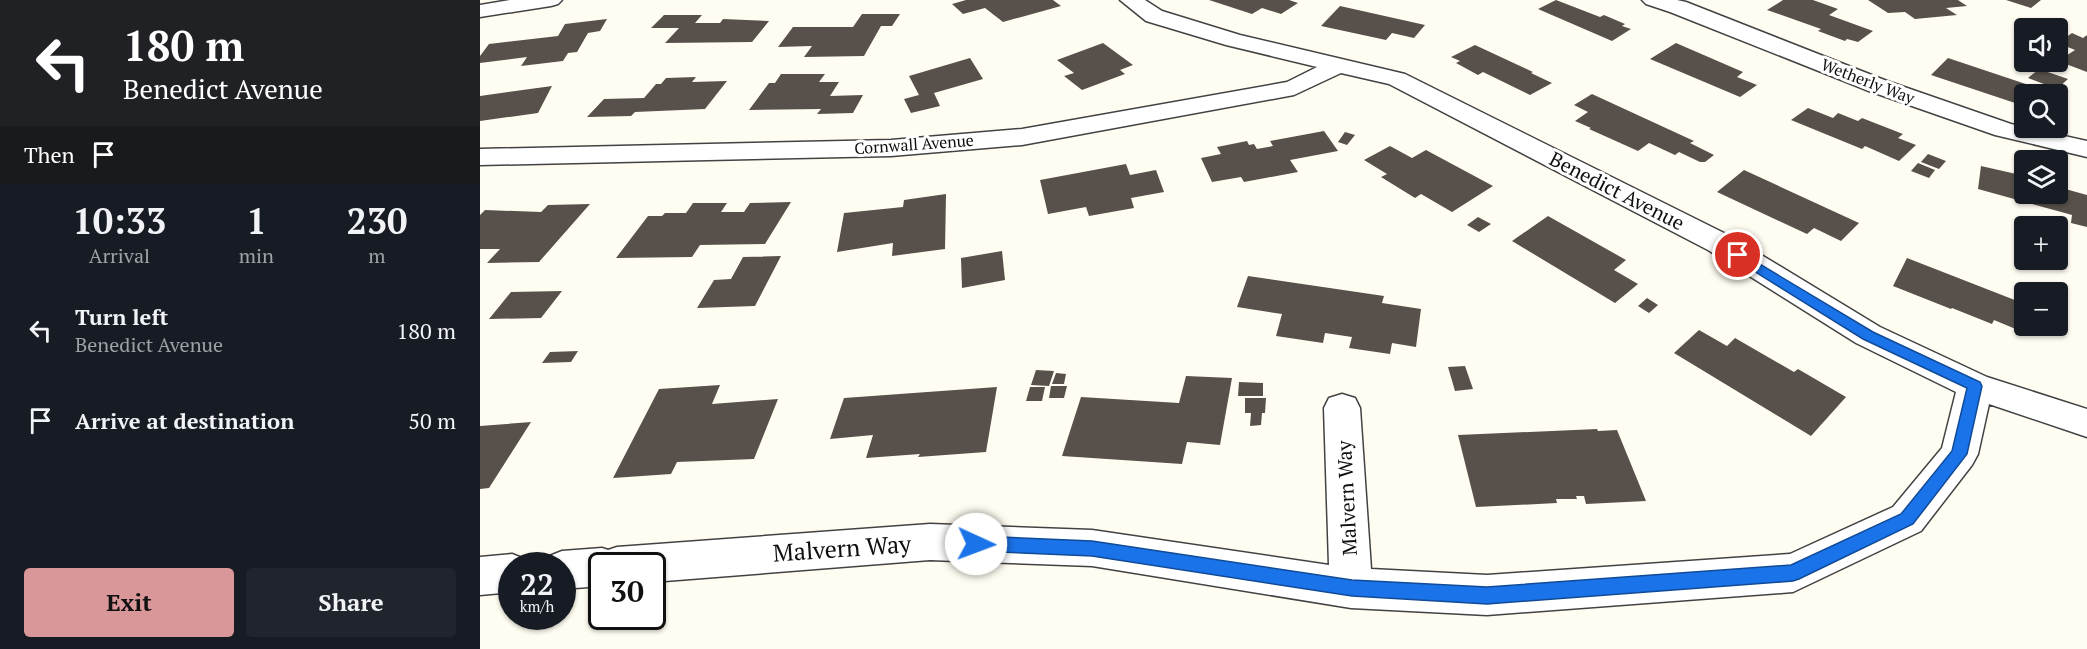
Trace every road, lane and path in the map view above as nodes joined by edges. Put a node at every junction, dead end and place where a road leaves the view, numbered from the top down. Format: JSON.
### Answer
{"nodes":[{"id":1,"x":551,"y":0,"type":"edge"},
{"id":2,"x":1131,"y":0,"type":"edge"},
{"id":3,"x":1653,"y":0,"type":"edge"},
{"id":4,"x":1683,"y":4,"type":"edge"},
{"id":5,"x":480,"y":10,"type":"edge"},
{"id":6,"x":1338,"y":65,"type":"junction"},
{"id":7,"x":2087,"y":149,"type":"edge"},
{"id":8,"x":480,"y":157,"type":"edge"},
{"id":9,"x":1975,"y":386,"type":"junction"},
{"id":10,"x":1342,"y":408,"type":"dead end"},
{"id":11,"x":2087,"y":423,"type":"edge"},
{"id":12,"x":666,"y":562,"type":"edge"},
{"id":13,"x":498,"y":574,"type":"edge"},
{"id":14,"x":480,"y":576,"type":"edge"},
{"id":15,"x":1352,"y":588,"type":"junction"}],
"edges":[{"from":1,"to":5,"type":"street"},
{"from":2,"to":6,"type":"street","name":"Benedict Avenue"},
{"from":3,"to":4,"type":"street","name":"Wetherly Way"},
{"from":4,"to":7,"type":"street","name":"Wetherly Way"},
{"from":6,"to":8,"type":"street","name":"Cornwall Avenue"},
{"from":6,"to":9,"type":"street","name":"Benedict Avenue"},
{"from":9,"to":11,"type":"street","name":"Benedict Avenue"},
{"from":9,"to":15,"type":"street","name":"Malvern Way"},
{"from":10,"to":15,"type":"street","name":"Malvern Way"},
{"from":12,"to":15,"type":"street","name":"Malvern Way"},
{"from":13,"to":14,"type":"street"}]}
